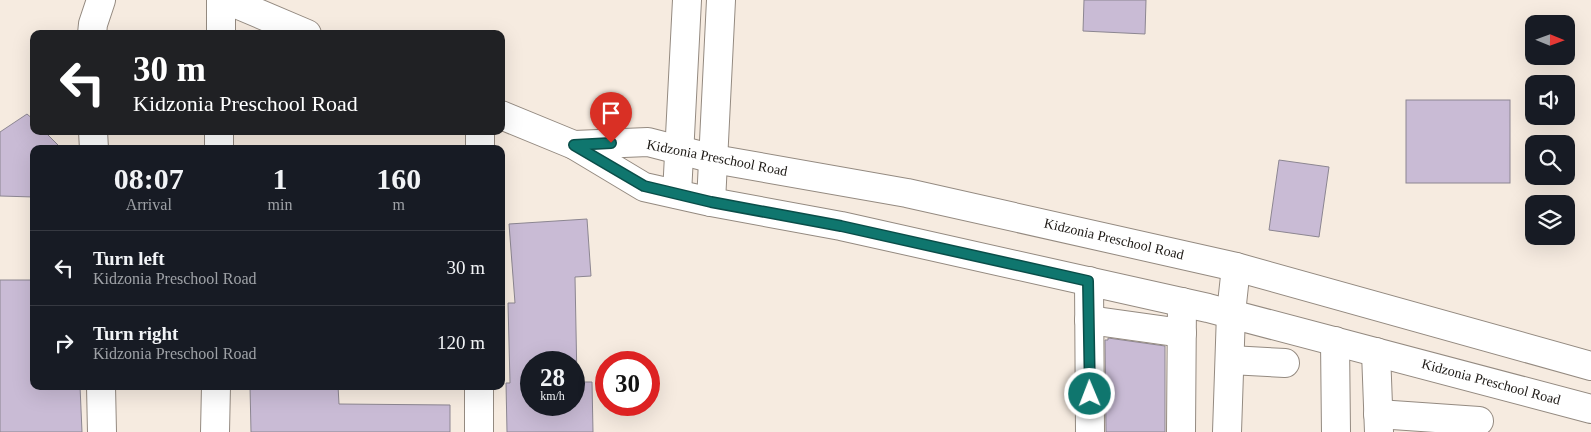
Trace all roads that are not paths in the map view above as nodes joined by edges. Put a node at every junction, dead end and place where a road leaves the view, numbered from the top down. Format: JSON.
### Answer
{"nodes":[{"id":1,"x":101,"y":0,"type":"edge"},
{"id":2,"x":221,"y":0,"type":"edge"},
{"id":3,"x":227,"y":0,"type":"edge"},
{"id":4,"x":687,"y":0,"type":"edge"},
{"id":5,"x":720,"y":0,"type":"edge"},
{"id":6,"x":92,"y":30,"type":"edge"},
{"id":7,"x":221,"y":30,"type":"edge"},
{"id":8,"x":298,"y":30,"type":"edge"},
{"id":9,"x":505,"y":117,"type":"edge"},
{"id":10,"x":574,"y":145,"type":"junction"},
{"id":11,"x":680,"y":150,"type":"junction"},
{"id":12,"x":714,"y":159,"type":"junction"},
{"id":13,"x":677,"y":194,"type":"junction"},
{"id":14,"x":711,"y":202,"type":"junction"},
{"id":15,"x":1236,"y":267,"type":"junction"},
{"id":16,"x":1088,"y":281,"type":"junction"},
{"id":17,"x":1182,"y":302,"type":"junction"},
{"id":18,"x":1231,"y":314,"type":"junction"},
{"id":19,"x":1089,"y":320,"type":"junction"},
{"id":20,"x":1182,"y":333,"type":"junction"},
{"id":21,"x":1335,"y":341,"type":"junction"},
{"id":22,"x":1376,"y":352,"type":"junction"},
{"id":23,"x":1230,"y":360,"type":"junction"},
{"id":24,"x":1285,"y":363,"type":"dead end"},
{"id":25,"x":1582,"y":364,"type":"edge"},
{"id":26,"x":1480,"y":380,"type":"junction"},
{"id":27,"x":101,"y":390,"type":"edge"},
{"id":28,"x":216,"y":390,"type":"edge"},
{"id":29,"x":479,"y":390,"type":"edge"},
{"id":30,"x":1565,"y":402,"type":"junction"},
{"id":31,"x":1591,"y":409,"type":"edge"},
{"id":32,"x":1378,"y":423,"type":"edge"},
{"id":33,"x":1478,"y":426,"type":"edge"},
{"id":34,"x":102,"y":432,"type":"edge"},
{"id":35,"x":215,"y":432,"type":"edge"},
{"id":36,"x":479,"y":432,"type":"edge"},
{"id":37,"x":1090,"y":432,"type":"edge"},
{"id":38,"x":1181,"y":432,"type":"edge"},
{"id":39,"x":1228,"y":432,"type":"edge"},
{"id":40,"x":1336,"y":432,"type":"edge"}],
"edges":[{"from":1,"to":6,"type":"street"},
{"from":2,"to":7,"type":"street"},
{"from":3,"to":8,"type":"street"},
{"from":4,"to":11,"type":"street"},
{"from":5,"to":12,"type":"street"},
{"from":9,"to":10,"type":"street"},
{"from":10,"to":11,"type":"street","name":"Kidzonia Preschool Road"},
{"from":10,"to":13,"type":"street","name":"Kidzonia Preschool Road"},
{"from":11,"to":12,"type":"street","name":"Kidzonia Preschool Road"},
{"from":11,"to":13,"type":"street"},
{"from":12,"to":14,"type":"street"},
{"from":12,"to":15,"type":"street","name":"Kidzonia Preschool Road"},
{"from":13,"to":14,"type":"street","name":"Kidzonia Preschool Road"},
{"from":14,"to":16,"type":"street","name":"Kidzonia Preschool Road"},
{"from":15,"to":18,"type":"street"},
{"from":15,"to":25,"type":"street","name":"Kidzonia Preschool Road"},
{"from":16,"to":17,"type":"street","name":"Kidzonia Preschool Road"},
{"from":16,"to":19,"type":"street"},
{"from":17,"to":18,"type":"street","name":"Kidzonia Preschool Road"},
{"from":17,"to":20,"type":"street"},
{"from":18,"to":21,"type":"street","name":"Kidzonia Preschool Road"},
{"from":18,"to":23,"type":"street"},
{"from":19,"to":20,"type":"street"},
{"from":19,"to":37,"type":"street"},
{"from":20,"to":38,"type":"street"},
{"from":21,"to":22,"type":"street","name":"Kidzonia Preschool Road"},
{"from":21,"to":40,"type":"street"},
{"from":22,"to":26,"type":"street","name":"Kidzonia Preschool Road"},
{"from":22,"to":32,"type":"street"},
{"from":23,"to":24,"type":"street"},
{"from":23,"to":39,"type":"street"},
{"from":25,"to":30,"type":"street"},
{"from":26,"to":30,"type":"street","name":"Kidzonia Preschool Road"},
{"from":26,"to":33,"type":"street"},
{"from":27,"to":34,"type":"street"},
{"from":28,"to":35,"type":"street"},
{"from":29,"to":36,"type":"street"},
{"from":30,"to":31,"type":"street","name":"Kidzonia Preschool Road"},
{"from":32,"to":33,"type":"street"}]}
